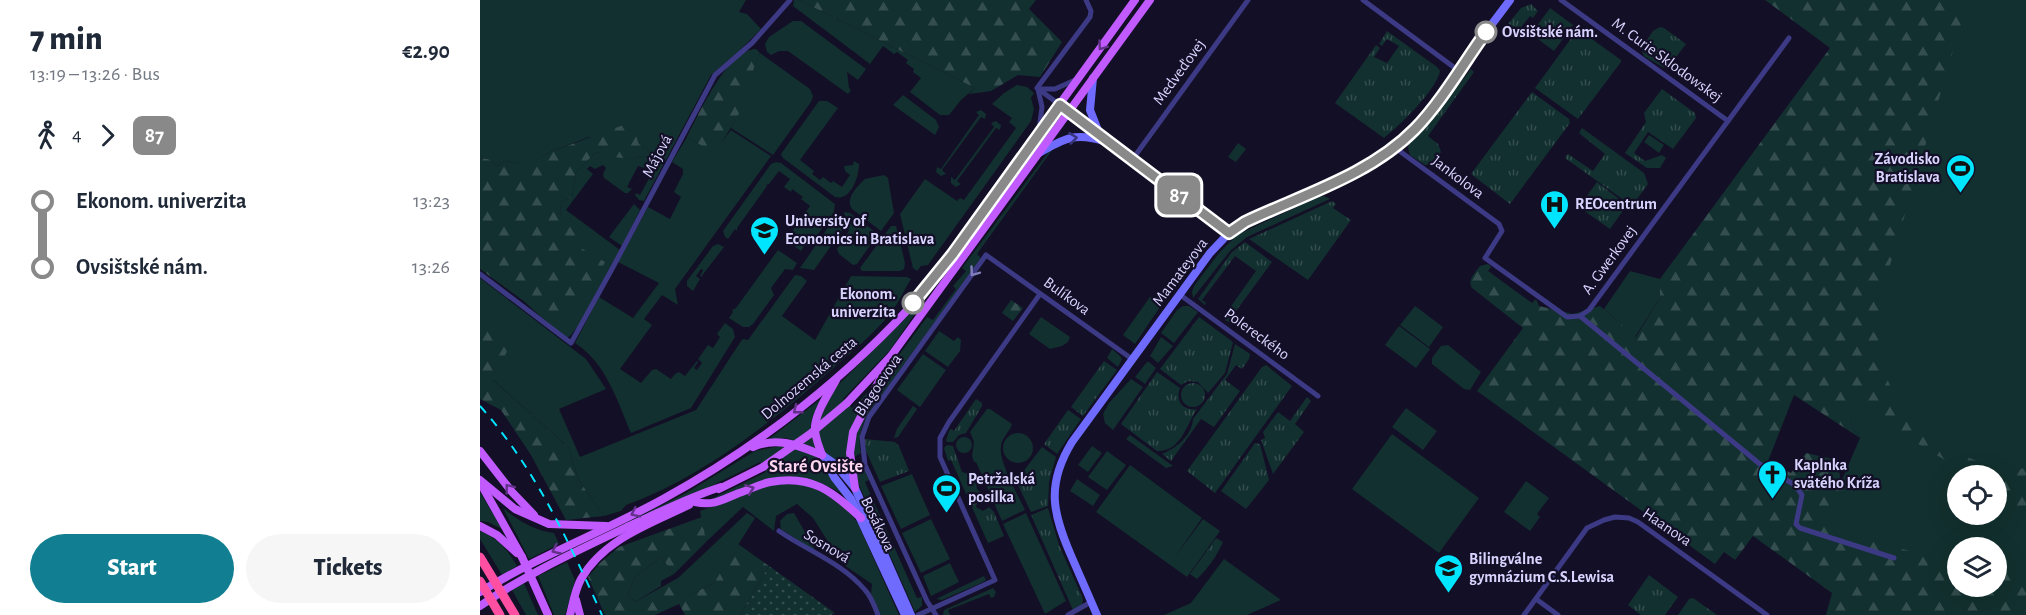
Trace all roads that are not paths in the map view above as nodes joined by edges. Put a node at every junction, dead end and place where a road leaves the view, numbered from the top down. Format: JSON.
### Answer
{"nodes":[{"id":1,"x":790,"y":0,"type":"edge"},
{"id":2,"x":1086,"y":0,"type":"edge"},
{"id":3,"x":1135,"y":0,"type":"edge"},
{"id":4,"x":1150,"y":0,"type":"edge"},
{"id":5,"x":1248,"y":0,"type":"edge"},
{"id":6,"x":1363,"y":0,"type":"edge"},
{"id":7,"x":1510,"y":0,"type":"edge"},
{"id":8,"x":1561,"y":0,"type":"edge"},
{"id":9,"x":1492,"y":24,"type":"tunnel mouth"},
{"id":10,"x":1789,"y":38,"type":"dead end"},
{"id":11,"x":1482,"y":39,"type":"tunnel mouth"},
{"id":12,"x":1459,"y":71,"type":"junction"},
{"id":13,"x":1080,"y":77,"type":"junction"},
{"id":14,"x":1093,"y":77,"type":"junction"},
{"id":15,"x":1038,"y":89,"type":"junction"},
{"id":16,"x":1060,"y":105,"type":"junction"},
{"id":17,"x":1068,"y":111,"type":"junction"},
{"id":18,"x":1728,"y":121,"type":"junction"},
{"id":19,"x":1038,"y":135,"type":"junction"},
{"id":20,"x":1101,"y":136,"type":"junction"},
{"id":21,"x":1110,"y":144,"type":"junction"},
{"id":22,"x":1394,"y":147,"type":"junction"},
{"id":23,"x":1039,"y":153,"type":"junction"},
{"id":24,"x":1132,"y":160,"type":"junction"},
{"id":25,"x":1229,"y":233,"type":"junction"},
{"id":26,"x":986,"y":255,"type":"joint"},
{"id":27,"x":1485,"y":258,"type":"joint"},
{"id":28,"x":480,"y":274,"type":"edge"},
{"id":29,"x":1040,"y":294,"type":"junction"},
{"id":30,"x":1179,"y":294,"type":"junction"},
{"id":31,"x":1580,"y":316,"type":"junction"},
{"id":32,"x":891,"y":356,"type":"junction"},
{"id":33,"x":1132,"y":359,"type":"junction"},
{"id":34,"x":841,"y":372,"type":"junction"},
{"id":35,"x":1318,"y":396,"type":"dead end"},
{"id":36,"x":480,"y":451,"type":"edge"},
{"id":37,"x":743,"y":451,"type":"junction"},
{"id":38,"x":822,"y":455,"type":"junction"},
{"id":39,"x":480,"y":481,"type":"edge"},
{"id":40,"x":721,"y":488,"type":"junction"},
{"id":41,"x":855,"y":488,"type":"junction"},
{"id":42,"x":694,"y":502,"type":"junction"},
{"id":43,"x":861,"y":518,"type":"junction"},
{"id":44,"x":542,"y":520,"type":"junction"},
{"id":45,"x":480,"y":526,"type":"edge"},
{"id":46,"x":609,"y":526,"type":"junction"},
{"id":47,"x":778,"y":531,"type":"dead end"},
{"id":48,"x":480,"y":557,"type":"edge"},
{"id":49,"x":522,"y":557,"type":"junction"},
{"id":50,"x":1894,"y":558,"type":"dead end"},
{"id":51,"x":480,"y":581,"type":"edge"},
{"id":52,"x":480,"y":592,"type":"edge"},
{"id":53,"x":575,"y":597,"type":"junction"},
{"id":54,"x":1536,"y":599,"type":"junction"},
{"id":55,"x":1091,"y":602,"type":"junction"},
{"id":56,"x":480,"y":606,"type":"edge"},
{"id":57,"x":933,"y":608,"type":"junction"},
{"id":58,"x":500,"y":615,"type":"edge"},
{"id":59,"x":515,"y":615,"type":"edge"},
{"id":60,"x":548,"y":615,"type":"edge"},
{"id":61,"x":570,"y":615,"type":"edge"},
{"id":62,"x":580,"y":615,"type":"edge"},
{"id":63,"x":878,"y":615,"type":"edge"},
{"id":64,"x":905,"y":615,"type":"edge"},
{"id":65,"x":911,"y":615,"type":"edge"},
{"id":66,"x":918,"y":615,"type":"edge"},
{"id":67,"x":936,"y":615,"type":"edge"},
{"id":68,"x":1068,"y":615,"type":"edge"},
{"id":69,"x":1097,"y":615,"type":"edge"},
{"id":70,"x":1524,"y":615,"type":"edge"},
{"id":71,"x":1558,"y":615,"type":"edge"},
{"id":72,"x":1767,"y":615,"type":"edge"}],
"edges":[{"from":1,"to":28,"type":"street","name":"Májová"},
{"from":2,"to":15,"type":"street"},
{"from":3,"to":13,"type":"main road","name":"Dolnozemská cesta","one_way":true},
{"from":4,"to":14,"type":"main road"},
{"from":5,"to":24,"type":"street","name":"Medveďovej"},
{"from":6,"to":12,"type":"street"},
{"from":7,"to":9,"type":"street"},
{"from":8,"to":18,"type":"street","name":"M. Curie Sklodowskej"},
{"from":10,"to":18,"type":"street","name":"A. Gwerkovej"},
{"from":11,"to":12,"type":"street","name":"Mamateyova"},
{"from":12,"to":22,"type":"street","name":"Mamateyova"},
{"from":13,"to":15,"type":"street"},
{"from":13,"to":16,"type":"main road","name":"Dolnozemská cesta"},
{"from":14,"to":17,"type":"main road"},
{"from":14,"to":20,"type":"street"},
{"from":15,"to":16,"type":"street"},
{"from":15,"to":19,"type":"street"},
{"from":16,"to":17,"type":"street"},
{"from":16,"to":19,"type":"main road","name":"Dolnozemská cesta"},
{"from":17,"to":20,"type":"street"},
{"from":17,"to":23,"type":"main road"},
{"from":18,"to":31,"type":"street","name":"A. Gwerkovej"},
{"from":19,"to":34,"type":"main road","name":"Dolnozemská cesta"},
{"from":20,"to":21,"type":"street"},
{"from":23,"to":21,"type":"street","one_way":true},
{"from":21,"to":24,"type":"street"},
{"from":22,"to":25,"type":"street","name":"Mamateyova"},
{"from":22,"to":27,"type":"street","name":"Jankolova"},
{"from":23,"to":32,"type":"main road"},
{"from":24,"to":25,"type":"street"},
{"from":25,"to":30,"type":"street","name":"Mamateyova"},
{"from":26,"to":29,"type":"street","name":"Bulíkova"},
{"from":26,"to":57,"type":"street","name":"Blagoevova","one_way":true},
{"from":27,"to":31,"type":"street","name":"A. Gwerkovej"},
{"from":29,"to":33,"type":"street","name":"Bulíkova"},
{"from":29,"to":57,"type":"street"},
{"from":30,"to":33,"type":"street","name":"Mamateyova"},
{"from":30,"to":35,"type":"street","name":"Polereckého"},
{"from":31,"to":50,"type":"street"},
{"from":32,"to":40,"type":"main road","bridge":true},
{"from":32,"to":41,"type":"main road"},
{"from":33,"to":55,"type":"street","name":"Mamateyova"},
{"from":34,"to":37,"type":"main road","name":"Dolnozemská cesta","one_way":true},
{"from":34,"to":38,"type":"main road"},
{"from":44,"to":36,"type":"main road","one_way":true},
{"from":37,"to":38,"type":"main road"},
{"from":37,"to":46,"type":"main road","name":"Dolnozemská cesta","one_way":true},
{"from":38,"to":41,"type":"street","name":"Bosákova"},
{"from":38,"to":43,"type":"street","name":"Bosákova"},
{"from":39,"to":44,"type":"main road"},
{"from":39,"to":49,"type":"main road"},
{"from":40,"to":42,"type":"main road"},
{"from":40,"to":56,"type":"main road"},
{"from":41,"to":65,"type":"street","name":"Bosákova"},
{"from":42,"to":43,"type":"main road","one_way":true},
{"from":42,"to":53,"type":"main road"},
{"from":43,"to":64,"type":"street","name":"Bosákova"},
{"from":44,"to":46,"type":"main road"},
{"from":45,"to":49,"type":"main road"},
{"from":46,"to":52,"type":"main road","name":"Dolnozemská cesta","one_way":true},
{"from":47,"to":63,"type":"street","name":"Sosnová"},
{"from":48,"to":59,"type":"highway","bridge":true},
{"from":49,"to":60,"type":"main road","bridge":true},
{"from":51,"to":58,"type":"highway","bridge":true},
{"from":53,"to":61,"type":"main road"},
{"from":53,"to":62,"type":"main road"},
{"from":54,"to":70,"type":"street","name":"Haanova"},
{"from":54,"to":71,"type":"street"},
{"from":54,"to":72,"type":"street","name":"Haanova"},
{"from":55,"to":68,"type":"street"},
{"from":55,"to":69,"type":"street","name":"Mamateyova"},
{"from":57,"to":66,"type":"street"},
{"from":57,"to":67,"type":"street","name":"Blagoevova"}]}
